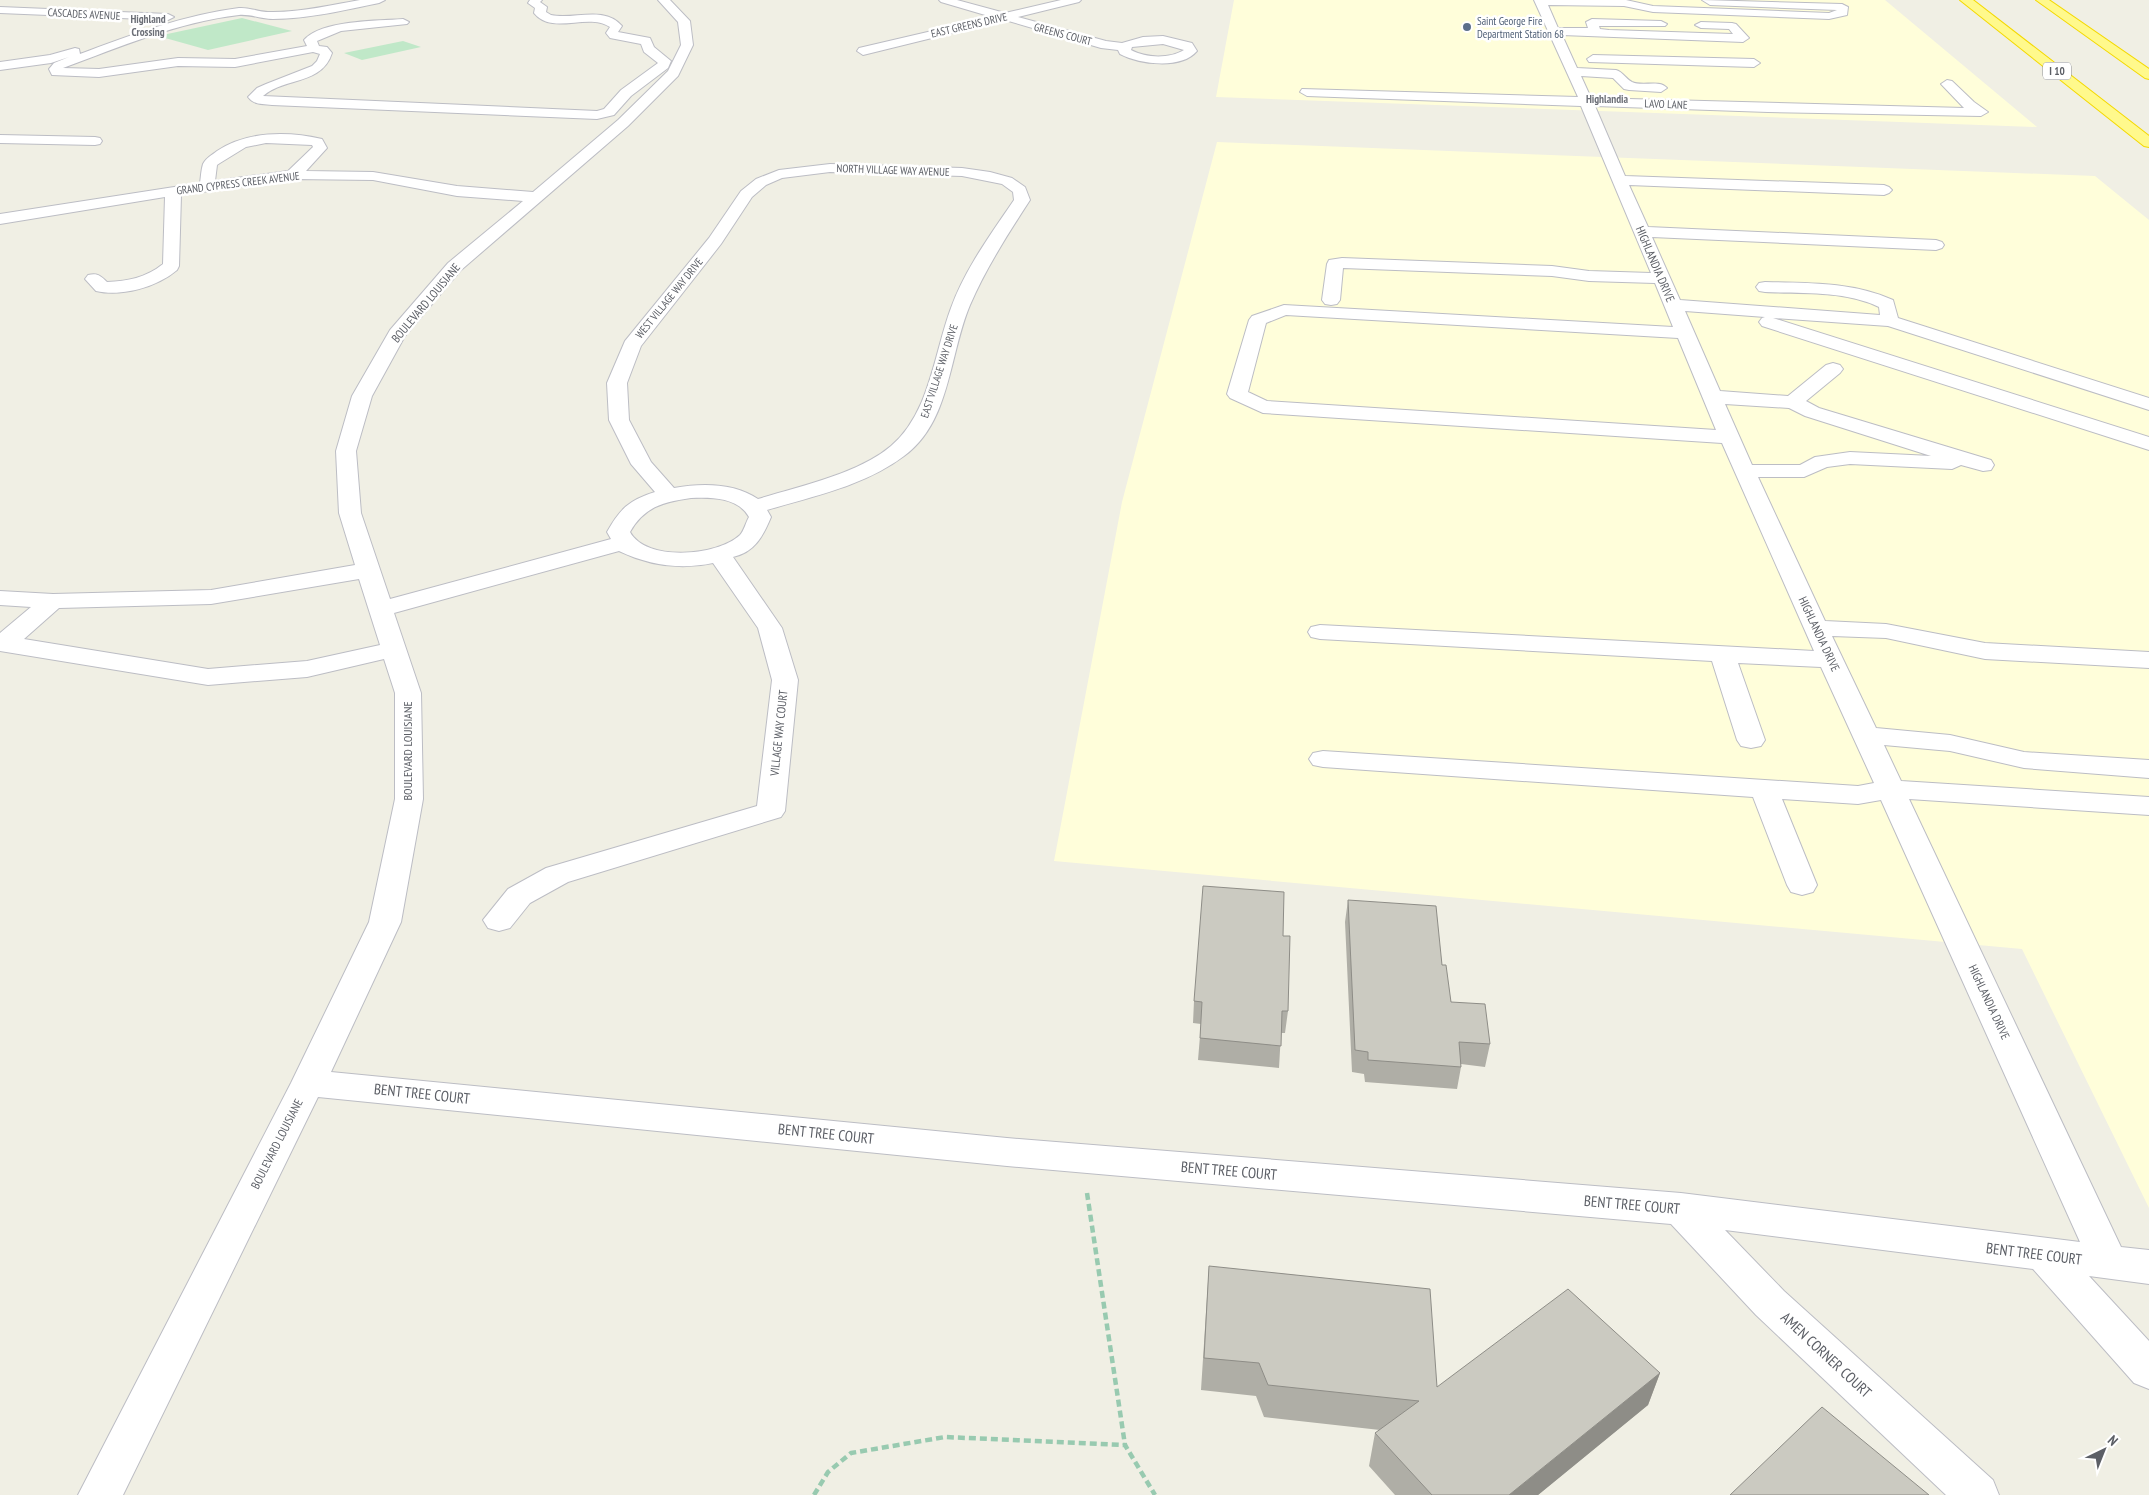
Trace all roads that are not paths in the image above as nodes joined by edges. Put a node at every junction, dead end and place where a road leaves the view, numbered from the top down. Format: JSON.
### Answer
{"nodes":[{"id":1,"x":54,"y":0,"type":"edge"},
{"id":2,"x":379,"y":0,"type":"edge"},
{"id":3,"x":536,"y":0,"type":"edge"},
{"id":4,"x":664,"y":0,"type":"edge"},
{"id":5,"x":946,"y":0,"type":"edge"},
{"id":6,"x":1076,"y":0,"type":"edge"},
{"id":7,"x":1708,"y":0,"type":"edge"},
{"id":8,"x":2042,"y":0,"type":"edge"},
{"id":9,"x":2056,"y":0,"type":"edge"},
{"id":10,"x":1540,"y":1,"type":"edge"},
{"id":11,"x":1960,"y":2,"type":"edge"},
{"id":12,"x":349,"y":6,"type":"junction"},
{"id":13,"x":0,"y":10,"type":"edge"},
{"id":14,"x":186,"y":10,"type":"dead end"},
{"id":15,"x":23,"y":11,"type":"junction"},
{"id":16,"x":2063,"y":15,"type":"junction"},
{"id":17,"x":168,"y":17,"type":"junction"},
{"id":18,"x":1003,"y":17,"type":"junction"},
{"id":19,"x":403,"y":22,"type":"dead end"},
{"id":20,"x":376,"y":24,"type":"junction"},
{"id":21,"x":1554,"y":30,"type":"junction"},
{"id":22,"x":1595,"y":32,"type":"junction"},
{"id":23,"x":1124,"y":47,"type":"dead end"},
{"id":24,"x":313,"y":48,"type":"junction"},
{"id":25,"x":862,"y":51,"type":"dead end"},
{"id":26,"x":1754,"y":63,"type":"dead end"},
{"id":27,"x":1570,"y":65,"type":"junction"},
{"id":28,"x":0,"y":66,"type":"edge"},
{"id":29,"x":2149,"y":74,"type":"edge"},
{"id":30,"x":1947,"y":84,"type":"dead end"},
{"id":31,"x":1671,"y":89,"type":"dead end"},
{"id":32,"x":1307,"y":92,"type":"dead end"},
{"id":33,"x":1744,"y":95,"type":"dead end"},
{"id":34,"x":1586,"y":101,"type":"junction"},
{"id":35,"x":1768,"y":108,"type":"junction"},
{"id":36,"x":0,"y":139,"type":"edge"},
{"id":37,"x":95,"y":140,"type":"dead end"},
{"id":38,"x":2149,"y":143,"type":"edge"},
{"id":39,"x":778,"y":174,"type":"joint"},
{"id":40,"x":293,"y":175,"type":"junction"},
{"id":41,"x":1620,"y":180,"type":"junction"},
{"id":42,"x":1007,"y":181,"type":"joint"},
{"id":43,"x":207,"y":186,"type":"junction"},
{"id":44,"x":1884,"y":190,"type":"dead end"},
{"id":45,"x":172,"y":191,"type":"junction"},
{"id":46,"x":537,"y":197,"type":"junction"},
{"id":47,"x":0,"y":219,"type":"edge"},
{"id":48,"x":1642,"y":232,"type":"junction"},
{"id":49,"x":1936,"y":245,"type":"dead end"},
{"id":50,"x":1662,"y":278,"type":"junction"},
{"id":51,"x":94,"y":279,"type":"dead end"},
{"id":52,"x":1765,"y":287,"type":"dead end"},
{"id":53,"x":1331,"y":300,"type":"dead end"},
{"id":54,"x":1673,"y":304,"type":"junction"},
{"id":55,"x":1734,"y":309,"type":"junction"},
{"id":56,"x":1890,"y":321,"type":"junction"},
{"id":57,"x":1685,"y":334,"type":"junction"},
{"id":58,"x":1832,"y":369,"type":"dead end"},
{"id":59,"x":2108,"y":391,"type":"junction"},
{"id":60,"x":2149,"y":392,"type":"edge"},
{"id":61,"x":1713,"y":397,"type":"junction"},
{"id":62,"x":1793,"y":402,"type":"junction"},
{"id":63,"x":2149,"y":404,"type":"edge"},
{"id":64,"x":1729,"y":437,"type":"junction"},
{"id":65,"x":2149,"y":444,"type":"edge"},
{"id":66,"x":1952,"y":463,"type":"dead end"},
{"id":67,"x":1983,"y":465,"type":"dead end"},
{"id":68,"x":1744,"y":471,"type":"junction"},
{"id":69,"x":669,"y":496,"type":"junction"},
{"id":70,"x":755,"y":507,"type":"junction"},
{"id":71,"x":624,"y":543,"type":"junction"},
{"id":72,"x":718,"y":554,"type":"junction"},
{"id":73,"x":369,"y":570,"type":"junction"},
{"id":74,"x":0,"y":598,"type":"edge"},
{"id":75,"x":53,"y":601,"type":"junction"},
{"id":76,"x":382,"y":609,"type":"junction"},
{"id":77,"x":1816,"y":628,"type":"junction"},
{"id":78,"x":1320,"y":632,"type":"dead end"},
{"id":79,"x":1,"y":644,"type":"edge"},
{"id":80,"x":394,"y":648,"type":"junction"},
{"id":81,"x":1722,"y":654,"type":"junction"},
{"id":82,"x":1831,"y":660,"type":"junction"},
{"id":83,"x":2149,"y":660,"type":"edge"},
{"id":84,"x":1865,"y":735,"type":"junction"},
{"id":85,"x":1750,"y":740,"type":"dead end"},
{"id":86,"x":1323,"y":759,"type":"dead end"},
{"id":87,"x":2149,"y":769,"type":"edge"},
{"id":88,"x":1764,"y":789,"type":"junction"},
{"id":89,"x":1890,"y":789,"type":"junction"},
{"id":90,"x":2149,"y":806,"type":"edge"},
{"id":91,"x":1802,"y":885,"type":"dead end"},
{"id":92,"x":499,"y":920,"type":"dead end"},
{"id":93,"x":308,"y":1083,"type":"junction"},
{"id":94,"x":1681,"y":1209,"type":"junction"},
{"id":95,"x":2045,"y":1255,"type":"junction"},
{"id":96,"x":2109,"y":1263,"type":"junction"},
{"id":97,"x":2149,"y":1267,"type":"edge"},
{"id":98,"x":2149,"y":1370,"type":"edge"},
{"id":99,"x":100,"y":1495,"type":"edge"},
{"id":100,"x":1976,"y":1495,"type":"edge"}],
"edges":[{"from":1,"to":15,"type":"street"},
{"from":2,"to":12,"type":"street"},
{"from":3,"to":24,"type":"street"},
{"from":4,"to":46,"type":"street","name":"BOULEVARD LOUISIANE"},
{"from":5,"to":18,"type":"street","name":"GREENS COURT"},
{"from":6,"to":18,"type":"street","name":"EAST GREENS DRIVE"},
{"from":7,"to":10,"type":"street"},
{"from":8,"to":16,"type":"highway"},
{"from":9,"to":16,"type":"highway"},
{"from":10,"to":21,"type":"street","name":"HIGHLANDIA DRIVE"},
{"from":11,"to":38,"type":"highway","number":"I 10"},
{"from":12,"to":20,"type":"street"},
{"from":12,"to":24,"type":"street"},
{"from":13,"to":15,"type":"street","name":"CASCADES AVENUE"},
{"from":14,"to":17,"type":"street"},
{"from":15,"to":17,"type":"street","name":"CASCADES AVENUE"},
{"from":16,"to":29,"type":"highway"},
{"from":17,"to":28,"type":"street"},
{"from":18,"to":23,"type":"street","name":"GREENS COURT"},
{"from":18,"to":25,"type":"street","name":"EAST GREENS DRIVE"},
{"from":19,"to":20,"type":"street"},
{"from":20,"to":24,"type":"street"},
{"from":21,"to":22,"type":"street"},
{"from":21,"to":27,"type":"street","name":"HIGHLANDIA DRIVE"},
{"from":22,"to":22,"type":"street"},
{"from":26,"to":27,"type":"street"},
{"from":27,"to":31,"type":"street"},
{"from":27,"to":34,"type":"street","name":"HIGHLANDIA DRIVE"},
{"from":30,"to":35,"type":"street","name":"LAVO LANE"},
{"from":32,"to":34,"type":"street","name":"LAVO LANE"},
{"from":33,"to":35,"type":"street"},
{"from":34,"to":35,"type":"street","name":"LAVO LANE"},
{"from":34,"to":41,"type":"street","name":"HIGHLANDIA DRIVE"},
{"from":36,"to":37,"type":"street"},
{"from":39,"to":42,"type":"street","name":"NORTH VILLAGE WAY AVENUE"},
{"from":39,"to":69,"type":"street","name":"WEST VILLAGE WAY DRIVE"},
{"from":40,"to":43,"type":"street","name":"GRAND CYPRESS CREEK AVENUE"},
{"from":40,"to":43,"type":"street"},
{"from":40,"to":46,"type":"street","name":"GRAND CYPRESS CREEK AVENUE"},
{"from":41,"to":44,"type":"street"},
{"from":41,"to":48,"type":"street","name":"HIGHLANDIA DRIVE"},
{"from":42,"to":70,"type":"street","name":"EAST VILLAGE WAY DRIVE"},
{"from":43,"to":45,"type":"street","name":"GRAND CYPRESS CREEK AVENUE"},
{"from":45,"to":47,"type":"street","name":"GRAND CYPRESS CREEK AVENUE"},
{"from":45,"to":51,"type":"street"},
{"from":46,"to":73,"type":"street","name":"BOULEVARD LOUISIANE"},
{"from":48,"to":49,"type":"street"},
{"from":48,"to":50,"type":"street","name":"HIGHLANDIA DRIVE"},
{"from":50,"to":53,"type":"street"},
{"from":50,"to":54,"type":"street","name":"HIGHLANDIA DRIVE"},
{"from":52,"to":56,"type":"street"},
{"from":54,"to":55,"type":"street"},
{"from":54,"to":57,"type":"street","name":"HIGHLANDIA DRIVE"},
{"from":55,"to":56,"type":"street"},
{"from":55,"to":65,"type":"street"},
{"from":56,"to":59,"type":"street"},
{"from":57,"to":61,"type":"street","name":"HIGHLANDIA DRIVE"},
{"from":57,"to":64,"type":"street"},
{"from":58,"to":62,"type":"street"},
{"from":59,"to":60,"type":"street"},
{"from":59,"to":63,"type":"street"},
{"from":61,"to":62,"type":"street"},
{"from":61,"to":64,"type":"street","name":"HIGHLANDIA DRIVE"},
{"from":62,"to":67,"type":"street"},
{"from":64,"to":68,"type":"street","name":"HIGHLANDIA DRIVE"},
{"from":66,"to":68,"type":"street"},
{"from":68,"to":77,"type":"street","name":"HIGHLANDIA DRIVE"},
{"from":69,"to":70,"type":"street"},
{"from":69,"to":71,"type":"street"},
{"from":70,"to":72,"type":"street"},
{"from":71,"to":72,"type":"street"},
{"from":71,"to":76,"type":"street"},
{"from":72,"to":92,"type":"street","name":"VILLAGE WAY COURT"},
{"from":73,"to":75,"type":"street"},
{"from":73,"to":76,"type":"street","name":"BOULEVARD LOUISIANE"},
{"from":74,"to":75,"type":"street"},
{"from":75,"to":79,"type":"street"},
{"from":76,"to":80,"type":"street","name":"BOULEVARD LOUISIANE"},
{"from":77,"to":82,"type":"street","name":"HIGHLANDIA DRIVE"},
{"from":77,"to":83,"type":"street"},
{"from":78,"to":81,"type":"street"},
{"from":79,"to":80,"type":"street"},
{"from":80,"to":93,"type":"street","name":"BOULEVARD LOUISIANE"},
{"from":81,"to":82,"type":"street"},
{"from":81,"to":85,"type":"street"},
{"from":82,"to":84,"type":"street","name":"HIGHLANDIA DRIVE"},
{"from":84,"to":87,"type":"street"},
{"from":84,"to":89,"type":"street","name":"HIGHLANDIA DRIVE"},
{"from":86,"to":88,"type":"street"},
{"from":88,"to":89,"type":"street"},
{"from":88,"to":91,"type":"street"},
{"from":89,"to":90,"type":"street"},
{"from":89,"to":96,"type":"street","name":"HIGHLANDIA DRIVE"},
{"from":93,"to":94,"type":"street","name":"BENT TREE COURT"},
{"from":93,"to":99,"type":"street","name":"BOULEVARD LOUISIANE"},
{"from":94,"to":95,"type":"street","name":"BENT TREE COURT"},
{"from":94,"to":100,"type":"street","name":"AMEN CORNER COURT"},
{"from":95,"to":96,"type":"street","name":"BENT TREE COURT"},
{"from":95,"to":98,"type":"street"},
{"from":96,"to":97,"type":"street","name":"BENT TREE COURT"}]}
